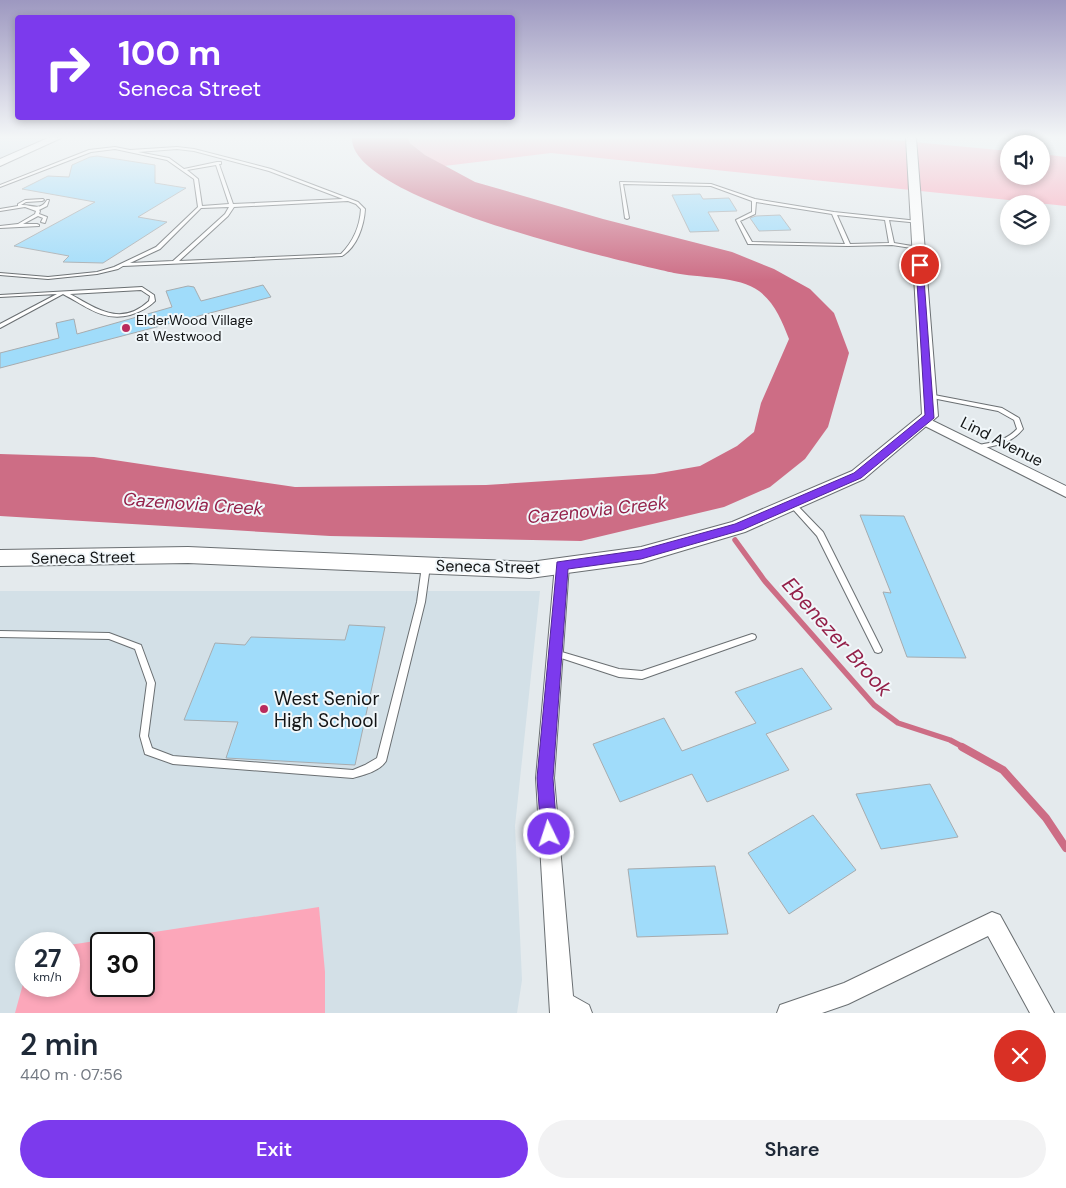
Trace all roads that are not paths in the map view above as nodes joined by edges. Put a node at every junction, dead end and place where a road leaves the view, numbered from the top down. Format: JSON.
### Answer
{"nodes":[{"id":1,"x":197,"y":185,"type":"edge"},
{"id":2,"x":225,"y":185,"type":"edge"},
{"id":3,"x":311,"y":185,"type":"edge"},
{"id":4,"x":621,"y":185,"type":"edge"},
{"id":5,"x":712,"y":185,"type":"edge"},
{"id":6,"x":915,"y":185,"type":"edge"},
{"id":7,"x":42,"y":200,"type":"dead end"},
{"id":8,"x":350,"y":200,"type":"junction"},
{"id":9,"x":754,"y":200,"type":"junction"},
{"id":10,"x":48,"y":201,"type":"dead end"},
{"id":11,"x":16,"y":206,"type":"junction"},
{"id":12,"x":232,"y":206,"type":"junction"},
{"id":13,"x":200,"y":207,"type":"junction"},
{"id":14,"x":0,"y":210,"type":"edge"},
{"id":15,"x":37,"y":212,"type":"junction"},
{"id":16,"x":834,"y":213,"type":"junction"},
{"id":17,"x":627,"y":218,"type":"dead end"},
{"id":18,"x":887,"y":219,"type":"junction"},
{"id":19,"x":43,"y":222,"type":"dead end"},
{"id":20,"x":918,"y":222,"type":"junction"},
{"id":21,"x":37,"y":225,"type":"dead end"},
{"id":22,"x":14,"y":226,"type":"junction"},
{"id":23,"x":0,"y":228,"type":"edge"},
{"id":24,"x":892,"y":244,"type":"junction"},
{"id":25,"x":848,"y":245,"type":"junction"},
{"id":26,"x":918,"y":248,"type":"junction"},
{"id":27,"x":174,"y":262,"type":"junction"},
{"id":28,"x":124,"y":264,"type":"junction"},
{"id":29,"x":0,"y":274,"type":"edge"},
{"id":30,"x":64,"y":292,"type":"junction"},
{"id":31,"x":0,"y":296,"type":"edge"},
{"id":32,"x":0,"y":326,"type":"edge"},
{"id":33,"x":929,"y":396,"type":"junction"},
{"id":34,"x":923,"y":420,"type":"junction"},
{"id":35,"x":977,"y":447,"type":"junction"},
{"id":36,"x":1066,"y":492,"type":"edge"},
{"id":37,"x":792,"y":504,"type":"junction"},
{"id":38,"x":0,"y":558,"type":"edge"},
{"id":39,"x":426,"y":565,"type":"junction"},
{"id":40,"x":562,"y":565,"type":"junction"},
{"id":41,"x":0,"y":634,"type":"edge"},
{"id":42,"x":752,"y":637,"type":"dead end"},
{"id":43,"x":878,"y":650,"type":"dead end"},
{"id":44,"x":555,"y":653,"type":"junction"},
{"id":45,"x":568,"y":1010,"type":"edge"},
{"id":46,"x":788,"y":1013,"type":"edge"},
{"id":47,"x":1043,"y":1013,"type":"edge"}],
"edges":[{"from":1,"to":13,"type":"lane"},
{"from":2,"to":12,"type":"lane"},
{"from":3,"to":8,"type":"lane"},
{"from":4,"to":17,"type":"lane"},
{"from":5,"to":9,"type":"lane"},
{"from":6,"to":20,"type":"street"},
{"from":7,"to":11,"type":"lane"},
{"from":8,"to":12,"type":"lane"},
{"from":8,"to":27,"type":"lane"},
{"from":9,"to":16,"type":"lane"},
{"from":9,"to":25,"type":"lane"},
{"from":10,"to":15,"type":"lane"},
{"from":11,"to":14,"type":"lane"},
{"from":11,"to":15,"type":"lane"},
{"from":12,"to":13,"type":"lane"},
{"from":12,"to":27,"type":"lane"},
{"from":13,"to":28,"type":"lane"},
{"from":15,"to":19,"type":"lane"},
{"from":15,"to":22,"type":"lane"},
{"from":16,"to":18,"type":"lane"},
{"from":16,"to":25,"type":"lane"},
{"from":18,"to":20,"type":"lane"},
{"from":18,"to":24,"type":"lane"},
{"from":20,"to":26,"type":"street"},
{"from":21,"to":22,"type":"lane"},
{"from":22,"to":23,"type":"lane"},
{"from":24,"to":25,"type":"lane"},
{"from":24,"to":26,"type":"lane"},
{"from":26,"to":33,"type":"street"},
{"from":27,"to":28,"type":"lane"},
{"from":28,"to":29,"type":"lane"},
{"from":30,"to":30,"type":"lane"},
{"from":30,"to":31,"type":"lane"},
{"from":30,"to":32,"type":"lane"},
{"from":33,"to":34,"type":"street"},
{"from":33,"to":35,"type":"lane"},
{"from":34,"to":35,"type":"street","name":"Lind Avenue"},
{"from":34,"to":37,"type":"street","name":"Seneca Street"},
{"from":35,"to":36,"type":"street","name":"Lind Avenue"},
{"from":37,"to":40,"type":"street","name":"Seneca Street"},
{"from":37,"to":43,"type":"lane"},
{"from":38,"to":39,"type":"street","name":"Seneca Street"},
{"from":39,"to":40,"type":"street","name":"Seneca Street"},
{"from":39,"to":41,"type":"lane"},
{"from":40,"to":44,"type":"street"},
{"from":42,"to":44,"type":"lane"},
{"from":44,"to":45,"type":"street"},
{"from":46,"to":47,"type":"street"}]}
